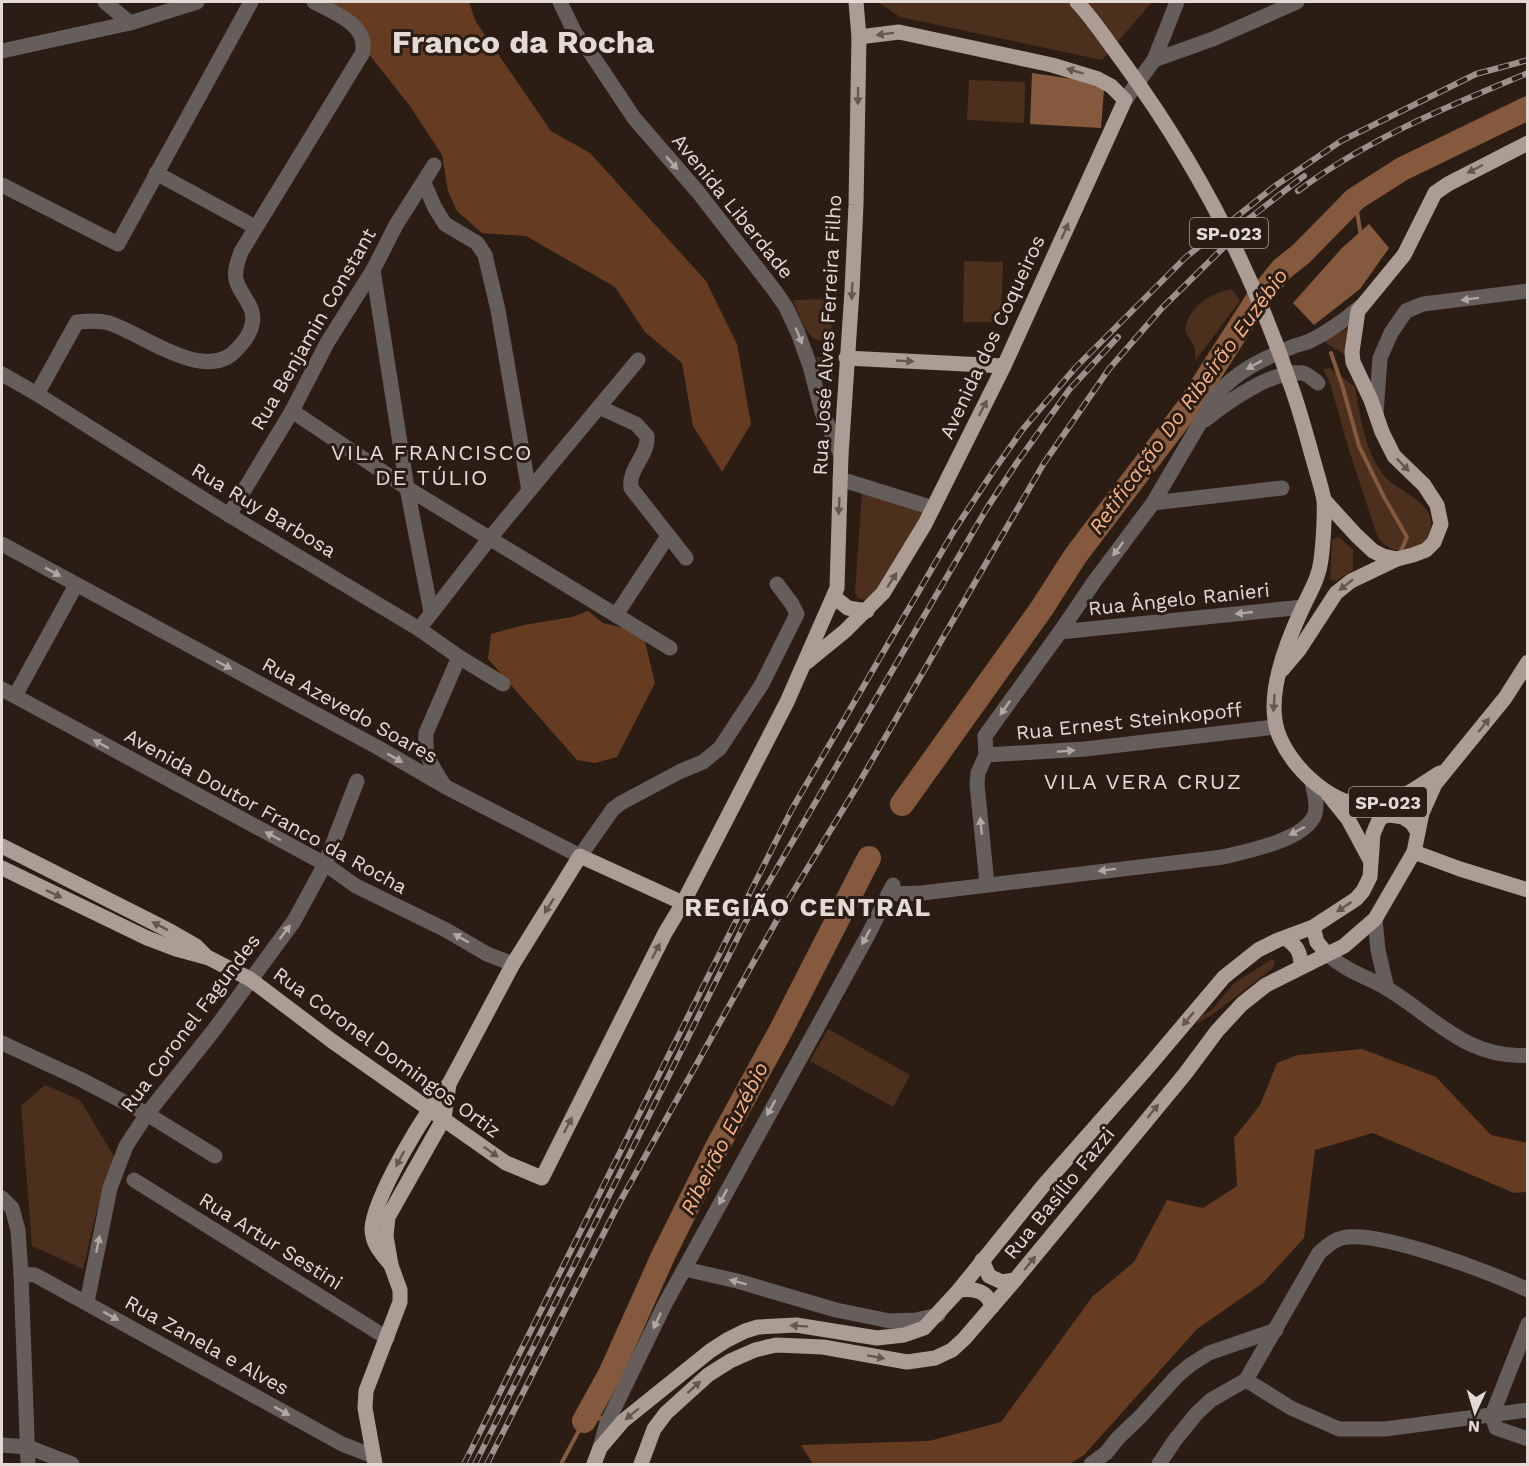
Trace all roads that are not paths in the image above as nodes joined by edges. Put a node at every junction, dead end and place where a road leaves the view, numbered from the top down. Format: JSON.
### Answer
{"nodes":[{"id":1,"x":105,"y":2,"type":"edge"},
{"id":2,"x":197,"y":2,"type":"edge"},
{"id":3,"x":251,"y":2,"type":"edge"},
{"id":4,"x":314,"y":2,"type":"edge"},
{"id":5,"x":856,"y":2,"type":"edge"},
{"id":6,"x":1077,"y":2,"type":"edge"},
{"id":7,"x":1177,"y":2,"type":"edge"},
{"id":8,"x":1297,"y":2,"type":"edge"},
{"id":9,"x":564,"y":3,"type":"edge"},
{"id":10,"x":130,"y":23,"type":"junction"},
{"id":11,"x":859,"y":37,"type":"junction"},
{"id":12,"x":2,"y":51,"type":"edge"},
{"id":13,"x":1154,"y":60,"type":"junction"},
{"id":14,"x":1125,"y":100,"type":"junction"},
{"id":15,"x":1527,"y":143,"type":"edge"},
{"id":16,"x":434,"y":165,"type":"dead end"},
{"id":17,"x":156,"y":173,"type":"junction"},
{"id":18,"x":424,"y":183,"type":"junction"},
{"id":19,"x":2,"y":185,"type":"edge"},
{"id":20,"x":255,"y":227,"type":"junction"},
{"id":21,"x":373,"y":270,"type":"junction"},
{"id":22,"x":1527,"y":291,"type":"edge"},
{"id":23,"x":1360,"y":307,"type":"junction"},
{"id":24,"x":846,"y":358,"type":"junction"},
{"id":25,"x":638,"y":360,"type":"dead end"},
{"id":26,"x":1004,"y":366,"type":"junction"},
{"id":27,"x":2,"y":374,"type":"edge"},
{"id":28,"x":1318,"y":383,"type":"dead end"},
{"id":29,"x":37,"y":394,"type":"junction"},
{"id":30,"x":599,"y":407,"type":"junction"},
{"id":31,"x":292,"y":411,"type":"junction"},
{"id":32,"x":1376,"y":414,"type":"junction"},
{"id":33,"x":1197,"y":426,"type":"junction"},
{"id":34,"x":841,"y":454,"type":"junction"},
{"id":35,"x":840,"y":479,"type":"junction"},
{"id":36,"x":407,"y":488,"type":"junction"},
{"id":37,"x":1282,"y":488,"type":"dead end"},
{"id":38,"x":529,"y":490,"type":"junction"},
{"id":39,"x":1323,"y":497,"type":"junction"},
{"id":40,"x":1153,"y":503,"type":"junction"},
{"id":41,"x":933,"y":508,"type":"junction"},
{"id":42,"x":229,"y":515,"type":"junction"},
{"id":43,"x":668,"y":536,"type":"junction"},
{"id":44,"x":490,"y":538,"type":"junction"},
{"id":45,"x":2,"y":544,"type":"edge"},
{"id":46,"x":686,"y":558,"type":"dead end"},
{"id":47,"x":1397,"y":559,"type":"junction"},
{"id":48,"x":777,"y":584,"type":"dead end"},
{"id":49,"x":76,"y":585,"type":"junction"},
{"id":50,"x":834,"y":597,"type":"junction"},
{"id":51,"x":1303,"y":607,"type":"junction"},
{"id":52,"x":867,"y":611,"type":"junction"},
{"id":53,"x":431,"y":612,"type":"junction"},
{"id":54,"x":616,"y":615,"type":"junction"},
{"id":55,"x":419,"y":629,"type":"junction"},
{"id":56,"x":1060,"y":632,"type":"junction"},
{"id":57,"x":670,"y":648,"type":"dead end"},
{"id":58,"x":459,"y":657,"type":"junction"},
{"id":59,"x":1527,"y":662,"type":"edge"},
{"id":60,"x":805,"y":664,"type":"junction"},
{"id":61,"x":1279,"y":674,"type":"junction"},
{"id":62,"x":503,"y":684,"type":"dead end"},
{"id":63,"x":8,"y":693,"type":"edge"},
{"id":64,"x":1275,"y":727,"type":"junction"},
{"id":65,"x":986,"y":755,"type":"junction"},
{"id":66,"x":1446,"y":770,"type":"junction"},
{"id":67,"x":357,"y":781,"type":"dead end"},
{"id":68,"x":1312,"y":782,"type":"junction"},
{"id":69,"x":446,"y":787,"type":"junction"},
{"id":70,"x":1325,"y":791,"type":"junction"},
{"id":71,"x":1417,"y":831,"type":"junction"},
{"id":72,"x":2,"y":846,"type":"edge"},
{"id":73,"x":1414,"y":852,"type":"junction"},
{"id":74,"x":580,"y":856,"type":"junction"},
{"id":75,"x":1370,"y":860,"type":"junction"},
{"id":76,"x":325,"y":864,"type":"junction"},
{"id":77,"x":2,"y":868,"type":"edge"},
{"id":78,"x":987,"y":884,"type":"junction"},
{"id":79,"x":1527,"y":890,"type":"edge"},
{"id":80,"x":683,"y":903,"type":"junction"},
{"id":81,"x":1375,"y":919,"type":"junction"},
{"id":82,"x":1313,"y":927,"type":"junction"},
{"id":83,"x":1285,"y":938,"type":"junction"},
{"id":84,"x":1328,"y":954,"type":"junction"},
{"id":85,"x":208,"y":958,"type":"junction"},
{"id":86,"x":513,"y":964,"type":"junction"},
{"id":87,"x":1301,"y":967,"type":"junction"},
{"id":88,"x":250,"y":979,"type":"junction"},
{"id":89,"x":1387,"y":989,"type":"junction"},
{"id":90,"x":2,"y":1043,"type":"edge"},
{"id":91,"x":1527,"y":1055,"type":"edge"},
{"id":92,"x":449,"y":1084,"type":"junction"},
{"id":93,"x":430,"y":1109,"type":"junction"},
{"id":94,"x":147,"y":1114,"type":"junction"},
{"id":95,"x":444,"y":1118,"type":"junction"},
{"id":96,"x":215,"y":1156,"type":"dead end"},
{"id":97,"x":542,"y":1178,"type":"joint"},
{"id":98,"x":134,"y":1180,"type":"dead end"},
{"id":99,"x":2,"y":1198,"type":"edge"},
{"id":100,"x":982,"y":1260,"type":"junction"},
{"id":101,"x":391,"y":1265,"type":"junction"},
{"id":102,"x":685,"y":1269,"type":"junction"},
{"id":103,"x":21,"y":1274,"type":"junction"},
{"id":104,"x":1015,"y":1280,"type":"junction"},
{"id":105,"x":959,"y":1290,"type":"junction"},
{"id":106,"x":1527,"y":1290,"type":"edge"},
{"id":107,"x":87,"y":1302,"type":"junction"},
{"id":108,"x":992,"y":1307,"type":"junction"},
{"id":109,"x":938,"y":1315,"type":"junction"},
{"id":110,"x":1527,"y":1324,"type":"edge"},
{"id":111,"x":1276,"y":1330,"type":"junction"},
{"id":112,"x":387,"y":1338,"type":"junction"},
{"id":113,"x":1246,"y":1380,"type":"junction"},
{"id":114,"x":1527,"y":1410,"type":"edge"},
{"id":115,"x":1492,"y":1415,"type":"junction"},
{"id":116,"x":1527,"y":1439,"type":"edge"},
{"id":117,"x":2,"y":1445,"type":"edge"},
{"id":118,"x":28,"y":1447,"type":"junction"},
{"id":119,"x":600,"y":1448,"type":"junction"},
{"id":120,"x":374,"y":1460,"type":"edge"},
{"id":121,"x":28,"y":1464,"type":"edge"},
{"id":122,"x":72,"y":1464,"type":"edge"},
{"id":123,"x":594,"y":1464,"type":"edge"},
{"id":124,"x":641,"y":1464,"type":"edge"},
{"id":125,"x":1091,"y":1464,"type":"edge"},
{"id":126,"x":1159,"y":1464,"type":"edge"}],
"edges":[{"from":1,"to":10,"type":"street"},
{"from":2,"to":10,"type":"street"},
{"from":3,"to":17,"type":"street"},
{"from":4,"to":20,"type":"street"},
{"from":5,"to":11,"type":"main road","name":"Rua José Alves Ferreira Filho"},
{"from":6,"to":39,"type":"main road","number":"SP-023"},
{"from":7,"to":13,"type":"street","name":"Avenida dos Coqueiros"},
{"from":8,"to":13,"type":"street"},
{"from":9,"to":34,"type":"street","name":"Avenida Liberdade","one_way":true},
{"from":10,"to":12,"type":"street"},
{"from":14,"to":11,"type":"main road","one_way":true},
{"from":11,"to":24,"type":"main road","name":"Rua José Alves Ferreira Filho","one_way":true},
{"from":13,"to":14,"type":"street","name":"Avenida dos Coqueiros"},
{"from":26,"to":14,"type":"main road","name":"Avenida dos Coqueiros","one_way":true},
{"from":15,"to":23,"type":"main road","one_way":true},
{"from":16,"to":18,"type":"street","name":"Rua Benjamin Constant"},
{"from":17,"to":19,"type":"street"},
{"from":17,"to":20,"type":"street"},
{"from":18,"to":21,"type":"street","name":"Rua Benjamin Constant"},
{"from":18,"to":38,"type":"street"},
{"from":20,"to":29,"type":"street"},
{"from":21,"to":31,"type":"street","name":"Rua Benjamin Constant"},
{"from":21,"to":36,"type":"street"},
{"from":22,"to":32,"type":"street","one_way":true},
{"from":23,"to":32,"type":"main road"},
{"from":23,"to":33,"type":"street","one_way":true},
{"from":24,"to":26,"type":"main road","one_way":true},
{"from":24,"to":34,"type":"main road","name":"Rua José Alves Ferreira Filho"},
{"from":25,"to":30,"type":"street"},
{"from":41,"to":26,"type":"main road","name":"Avenida dos Coqueiros","one_way":true},
{"from":27,"to":29,"type":"street","name":"Rua Ruy Barbosa"},
{"from":28,"to":33,"type":"street"},
{"from":29,"to":42,"type":"street","name":"Rua Ruy Barbosa"},
{"from":30,"to":38,"type":"street"},
{"from":30,"to":43,"type":"street"},
{"from":31,"to":36,"type":"street"},
{"from":31,"to":42,"type":"street","name":"Rua Benjamin Constant"},
{"from":32,"to":47,"type":"main road","one_way":true},
{"from":33,"to":40,"type":"street"},
{"from":34,"to":35,"type":"main road","name":"Rua José Alves Ferreira Filho"},
{"from":35,"to":41,"type":"street"},
{"from":35,"to":50,"type":"main road","name":"Rua José Alves Ferreira Filho","one_way":true},
{"from":36,"to":44,"type":"street"},
{"from":36,"to":53,"type":"street"},
{"from":37,"to":40,"type":"street"},
{"from":38,"to":44,"type":"street"},
{"from":39,"to":47,"type":"main road","number":"SP-023"},
{"from":39,"to":51,"type":"main road","number":"SP-023"},
{"from":40,"to":56,"type":"street","one_way":true},
{"from":52,"to":41,"type":"main road","name":"Avenida dos Coqueiros","one_way":true},
{"from":42,"to":55,"type":"street","name":"Rua Ruy Barbosa"},
{"from":43,"to":46,"type":"street"},
{"from":43,"to":54,"type":"street"},
{"from":44,"to":53,"type":"street"},
{"from":44,"to":54,"type":"street"},
{"from":45,"to":49,"type":"street","name":"Rua Azevedo Soares","one_way":true},
{"from":47,"to":61,"type":"main road","one_way":true},
{"from":48,"to":74,"type":"street"},
{"from":49,"to":63,"type":"street"},
{"from":49,"to":69,"type":"street","name":"Rua Azevedo Soares","one_way":true},
{"from":50,"to":52,"type":"main road"},
{"from":50,"to":60,"type":"main road","name":"Rua José Alves Ferreira Filho"},
{"from":51,"to":56,"type":"street","name":"Rua Ângelo Ranieri","one_way":true},
{"from":51,"to":61,"type":"main road","number":"SP-023"},
{"from":52,"to":60,"type":"main road","name":"Avenida dos Coqueiros"},
{"from":53,"to":55,"type":"street"},
{"from":54,"to":57,"type":"street"},
{"from":55,"to":58,"type":"street","name":"Rua Ruy Barbosa"},
{"from":56,"to":65,"type":"street","one_way":true},
{"from":58,"to":62,"type":"street","name":"Rua Ruy Barbosa"},
{"from":58,"to":69,"type":"street"},
{"from":66,"to":59,"type":"main road","number":"SP-023","one_way":true},
{"from":60,"to":80,"type":"main road","name":"Rua José Alves Ferreira Filho"},
{"from":61,"to":64,"type":"main road","number":"SP-023","one_way":true},
{"from":76,"to":63,"type":"street","name":"Avenida Doutor Franco da Rocha","one_way":true},
{"from":65,"to":64,"type":"street","name":"Rua Ernest Steinkopoff","one_way":true},
{"from":64,"to":68,"type":"main road","number":"SP-023"},
{"from":78,"to":65,"type":"street","one_way":true},
{"from":66,"to":70,"type":"main road","number":"SP-023"},
{"from":66,"to":71,"type":"main road","number":"SP-023"},
{"from":67,"to":76,"type":"street","name":"Rua Coronel Fagundes"},
{"from":68,"to":70,"type":"main road","number":"SP-023"},
{"from":68,"to":78,"type":"street","one_way":true},
{"from":69,"to":74,"type":"street","name":"Rua Azevedo Soares"},
{"from":70,"to":75,"type":"main road","number":"SP-023"},
{"from":71,"to":73,"type":"main road","name":"Rua Basílio Fazzi"},
{"from":71,"to":75,"type":"main road","name":"Rua Basílio Fazzi"},
{"from":85,"to":72,"type":"main road","name":"Rua Coronel Domingos Ortiz","one_way":true},
{"from":73,"to":79,"type":"main road"},
{"from":73,"to":81,"type":"main road","name":"Rua Basílio Fazzi"},
{"from":74,"to":80,"type":"main road","name":"Rua Azevedo Soares"},
{"from":74,"to":86,"type":"main road","one_way":true},
{"from":75,"to":82,"type":"main road","name":"Rua Basílio Fazzi","one_way":true},
{"from":86,"to":76,"type":"street","name":"Avenida Doutor Franco da Rocha","one_way":true},
{"from":88,"to":76,"type":"street","name":"Rua Coronel Fagundes","one_way":true},
{"from":77,"to":85,"type":"main road","name":"Rua Coronel Domingos Ortiz","one_way":true},
{"from":78,"to":102,"type":"street","one_way":true},
{"from":97,"to":80,"type":"main road","name":"Rua José Alves Ferreira Filho","one_way":true},
{"from":81,"to":84,"type":"main road","name":"Rua Basílio Fazzi"},
{"from":81,"to":89,"type":"street"},
{"from":82,"to":83,"type":"main road","name":"Rua Basílio Fazzi"},
{"from":82,"to":84,"type":"main road"},
{"from":83,"to":87,"type":"main road"},
{"from":83,"to":100,"type":"main road","name":"Rua Basílio Fazzi","one_way":true},
{"from":84,"to":87,"type":"main road","name":"Rua Basílio Fazzi"},
{"from":84,"to":89,"type":"street"},
{"from":85,"to":88,"type":"main road","name":"Rua Coronel Domingos Ortiz"},
{"from":86,"to":92,"type":"main road"},
{"from":104,"to":87,"type":"main road","name":"Rua Basílio Fazzi","one_way":true},
{"from":88,"to":93,"type":"main road","name":"Rua Coronel Domingos Ortiz"},
{"from":88,"to":94,"type":"street","name":"Rua Coronel Fagundes"},
{"from":89,"to":91,"type":"street"},
{"from":90,"to":94,"type":"street"},
{"from":92,"to":93,"type":"main road"},
{"from":92,"to":95,"type":"main road"},
{"from":93,"to":95,"type":"main road","name":"Rua Coronel Domingos Ortiz"},
{"from":93,"to":101,"type":"main road","one_way":true},
{"from":94,"to":96,"type":"street"},
{"from":107,"to":94,"type":"street","name":"Rua Coronel Fagundes","one_way":true},
{"from":95,"to":97,"type":"main road","name":"Rua Coronel Domingos Ortiz","one_way":true},
{"from":95,"to":101,"type":"main road"},
{"from":98,"to":112,"type":"street","name":"Rua Artur Sestini"},
{"from":99,"to":103,"type":"street"},
{"from":100,"to":104,"type":"main road"},
{"from":100,"to":105,"type":"main road","name":"Rua Basílio Fazzi"},
{"from":101,"to":112,"type":"main road"},
{"from":109,"to":102,"type":"street","one_way":true},
{"from":102,"to":119,"type":"street","one_way":true},
{"from":103,"to":107,"type":"street","name":"Rua Zanela e Alves"},
{"from":103,"to":118,"type":"street"},
{"from":104,"to":108,"type":"main road","name":"Rua Basílio Fazzi"},
{"from":105,"to":108,"type":"main road"},
{"from":105,"to":109,"type":"main road","name":"Rua Basílio Fazzi"},
{"from":106,"to":111,"type":"street"},
{"from":107,"to":120,"type":"street","name":"Rua Zanela e Alves","one_way":true},
{"from":124,"to":108,"type":"main road","name":"Rua Basílio Fazzi","one_way":true},
{"from":109,"to":119,"type":"main road","name":"Rua Basílio Fazzi","one_way":true},
{"from":110,"to":115,"type":"street"},
{"from":111,"to":113,"type":"street"},
{"from":111,"to":125,"type":"street"},
{"from":112,"to":120,"type":"main road"},
{"from":113,"to":115,"type":"street"},
{"from":113,"to":126,"type":"street"},
{"from":114,"to":115,"type":"street"},
{"from":115,"to":116,"type":"street"},
{"from":117,"to":118,"type":"street"},
{"from":118,"to":121,"type":"street"},
{"from":118,"to":122,"type":"street"},
{"from":119,"to":123,"type":"main road"}]}
